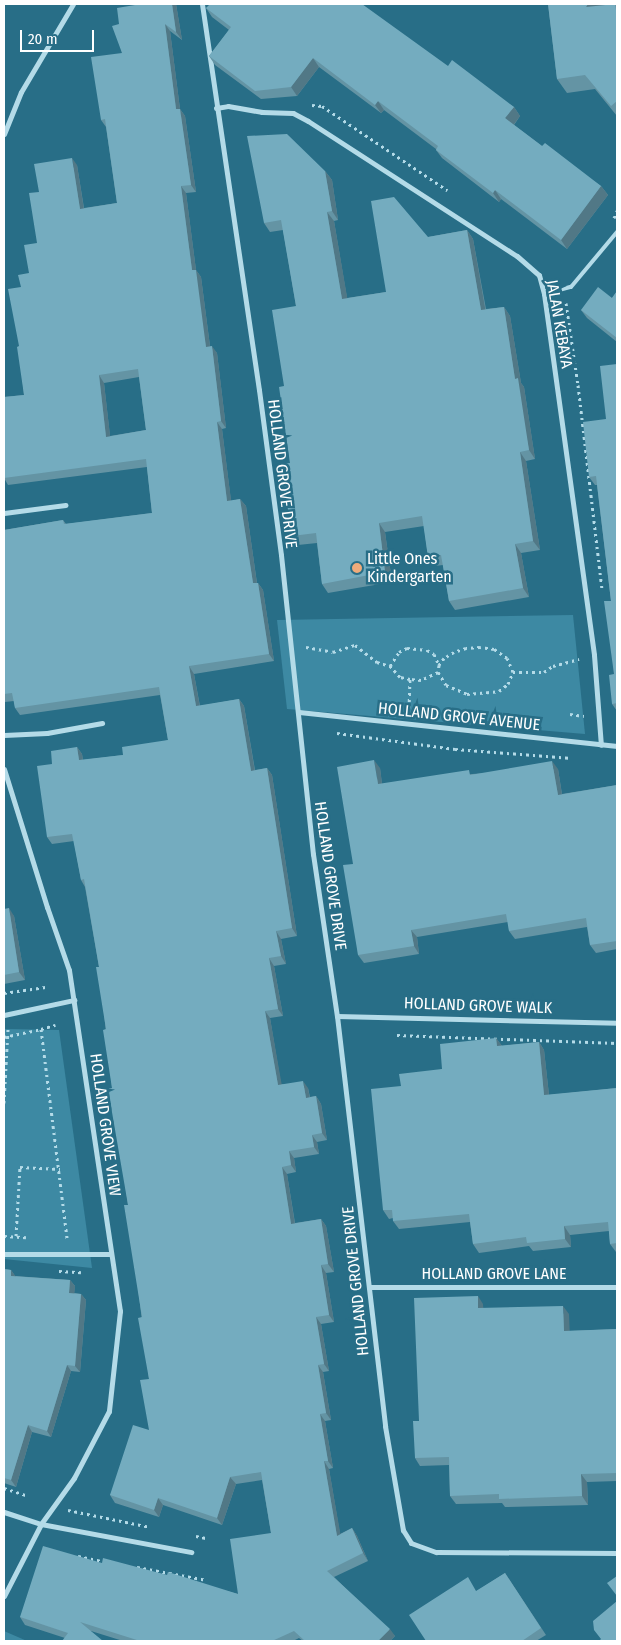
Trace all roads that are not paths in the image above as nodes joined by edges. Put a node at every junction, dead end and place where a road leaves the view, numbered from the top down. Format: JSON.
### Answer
{"nodes":[{"id":1,"x":73,"y":4,"type":"edge"},
{"id":2,"x":202,"y":4,"type":"edge"},
{"id":3,"x":216,"y":108,"type":"junction"},
{"id":4,"x":4,"y":134,"type":"edge"},
{"id":5,"x":617,"y":232,"type":"edge"},
{"id":6,"x":544,"y":294,"type":"junction"},
{"id":7,"x":65,"y":504,"type":"dead end"},
{"id":8,"x":4,"y":513,"type":"edge"},
{"id":9,"x":299,"y":712,"type":"junction"},
{"id":10,"x":102,"y":723,"type":"dead end"},
{"id":11,"x":4,"y":735,"type":"edge"},
{"id":12,"x":601,"y":745,"type":"junction"},
{"id":13,"x":617,"y":746,"type":"edge"},
{"id":14,"x":4,"y":769,"type":"edge"},
{"id":15,"x":74,"y":1000,"type":"junction"},
{"id":16,"x":5,"y":1015,"type":"edge"},
{"id":17,"x":337,"y":1016,"type":"junction"},
{"id":18,"x":617,"y":1023,"type":"edge"},
{"id":19,"x":4,"y":1254,"type":"edge"},
{"id":20,"x":110,"y":1254,"type":"junction"},
{"id":21,"x":370,"y":1287,"type":"junction"},
{"id":22,"x":617,"y":1287,"type":"edge"},
{"id":23,"x":4,"y":1512,"type":"edge"},
{"id":24,"x":41,"y":1524,"type":"junction"},
{"id":25,"x":191,"y":1552,"type":"dead end"},
{"id":26,"x":617,"y":1553,"type":"edge"},
{"id":27,"x":4,"y":1596,"type":"edge"}],
"edges":[{"from":1,"to":4,"type":"street"},
{"from":2,"to":3,"type":"street","name":"HOLLAND GROVE DRIVE"},
{"from":3,"to":6,"type":"street","name":"JALAN KEBAYA"},
{"from":3,"to":9,"type":"street","name":"HOLLAND GROVE DRIVE"},
{"from":5,"to":6,"type":"lane"},
{"from":6,"to":12,"type":"street","name":"JALAN KEBAYA"},
{"from":7,"to":8,"type":"street"},
{"from":9,"to":12,"type":"street","name":"HOLLAND GROVE AVENUE"},
{"from":9,"to":17,"type":"street","name":"HOLLAND GROVE DRIVE"},
{"from":10,"to":11,"type":"street"},
{"from":12,"to":13,"type":"street","name":"HOLLAND GROVE AVENUE"},
{"from":14,"to":15,"type":"street","name":"HOLLAND GROVE VIEW"},
{"from":15,"to":16,"type":"street"},
{"from":15,"to":20,"type":"street","name":"HOLLAND GROVE VIEW"},
{"from":17,"to":18,"type":"street","name":"HOLLAND GROVE WALK"},
{"from":17,"to":21,"type":"street","name":"HOLLAND GROVE DRIVE"},
{"from":19,"to":20,"type":"street"},
{"from":20,"to":24,"type":"street","name":"HOLLAND GROVE VIEW"},
{"from":21,"to":22,"type":"street","name":"HOLLAND GROVE LANE"},
{"from":21,"to":26,"type":"street","name":"HOLLAND GROVE DRIVE"},
{"from":23,"to":24,"type":"street"},
{"from":24,"to":25,"type":"street"},
{"from":24,"to":27,"type":"street","name":"HOLLAND GROVE VIEW"}]}
